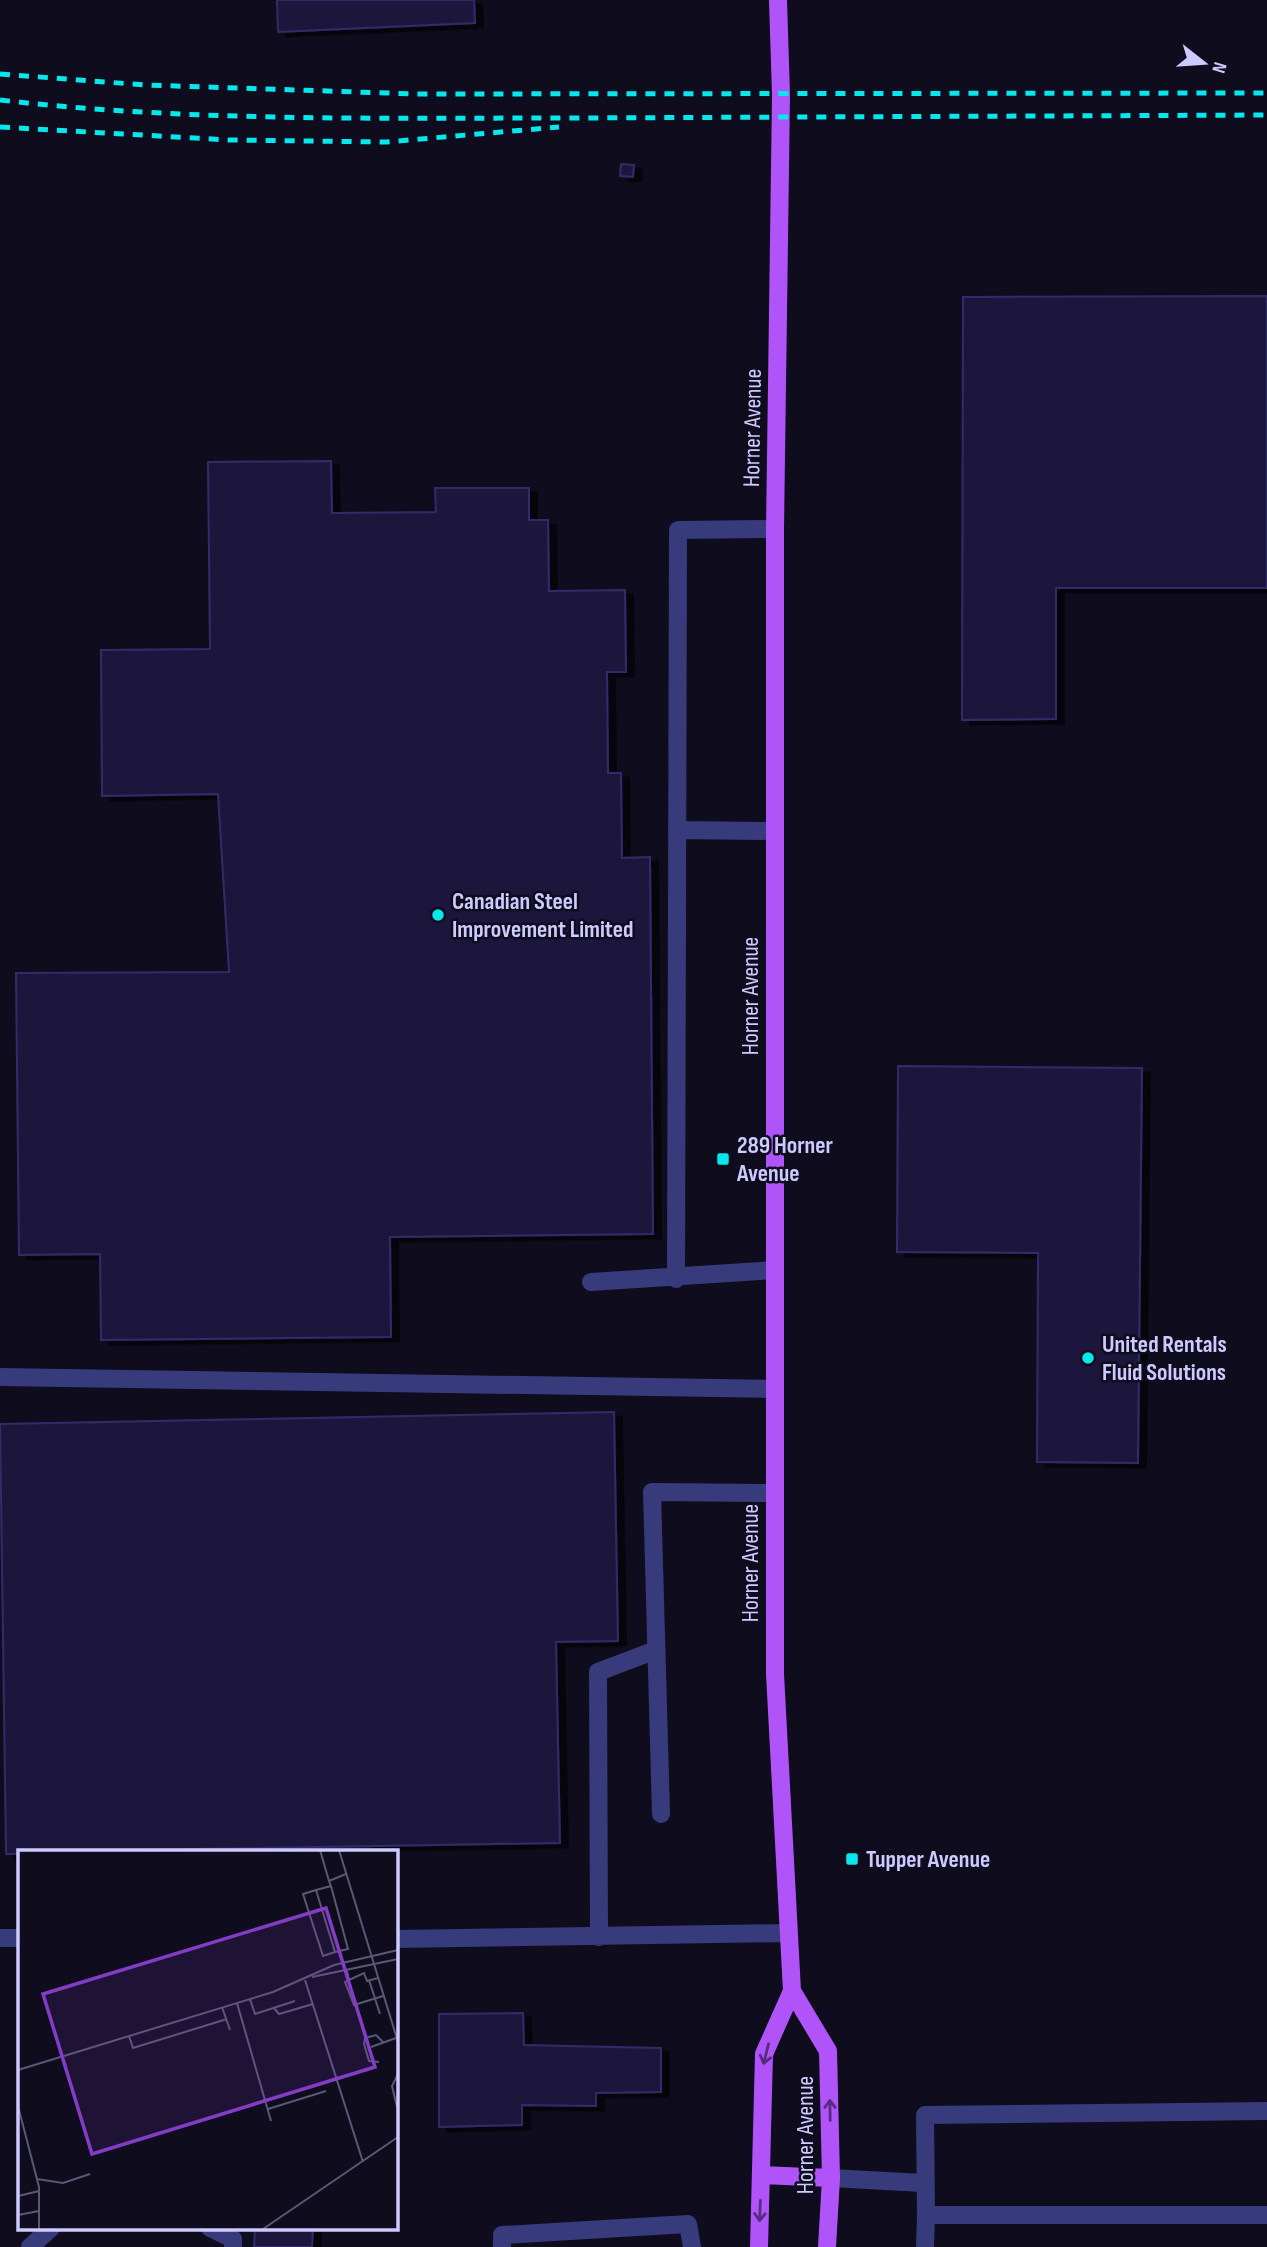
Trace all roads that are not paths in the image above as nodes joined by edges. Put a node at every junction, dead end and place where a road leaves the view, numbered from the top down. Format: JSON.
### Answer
{"nodes":[{"id":1,"x":778,"y":0,"type":"edge"},
{"id":2,"x":775,"y":528,"type":"junction"},
{"id":3,"x":677,"y":830,"type":"junction"},
{"id":4,"x":775,"y":831,"type":"junction"},
{"id":5,"x":775,"y":1270,"type":"junction"},
{"id":6,"x":676,"y":1279,"type":"junction"},
{"id":7,"x":591,"y":1282,"type":"dead end"},
{"id":8,"x":0,"y":1377,"type":"edge"},
{"id":9,"x":775,"y":1390,"type":"junction"},
{"id":10,"x":775,"y":1493,"type":"junction"},
{"id":11,"x":656,"y":1650,"type":"junction"},
{"id":12,"x":661,"y":1814,"type":"dead end"},
{"id":13,"x":788,"y":1933,"type":"junction"},
{"id":14,"x":599,"y":1937,"type":"junction"},
{"id":15,"x":0,"y":1938,"type":"edge"},
{"id":16,"x":18,"y":1938,"type":"edge"},
{"id":17,"x":397,"y":1939,"type":"edge"},
{"id":18,"x":792,"y":1991,"type":"junction"},
{"id":19,"x":1267,"y":2111,"type":"edge"},
{"id":20,"x":761,"y":2175,"type":"junction"},
{"id":21,"x":831,"y":2178,"type":"junction"},
{"id":22,"x":923,"y":2183,"type":"junction"},
{"id":23,"x":926,"y":2215,"type":"junction"},
{"id":24,"x":1267,"y":2215,"type":"edge"},
{"id":25,"x":49,"y":2230,"type":"edge"},
{"id":26,"x":213,"y":2230,"type":"edge"},
{"id":27,"x":30,"y":2247,"type":"edge"},
{"id":28,"x":233,"y":2247,"type":"edge"},
{"id":29,"x":502,"y":2247,"type":"edge"},
{"id":30,"x":692,"y":2247,"type":"edge"},
{"id":31,"x":759,"y":2247,"type":"edge"},
{"id":32,"x":827,"y":2247,"type":"edge"},
{"id":33,"x":925,"y":2247,"type":"edge"}],
"edges":[{"from":1,"to":2,"type":"main road","name":"Horner Avenue"},
{"from":2,"to":3,"type":"street"},
{"from":2,"to":4,"type":"main road","name":"Horner Avenue"},
{"from":3,"to":4,"type":"street"},
{"from":3,"to":6,"type":"street"},
{"from":4,"to":5,"type":"main road","name":"Horner Avenue"},
{"from":5,"to":6,"type":"street"},
{"from":5,"to":9,"type":"main road","name":"Horner Avenue"},
{"from":6,"to":7,"type":"street"},
{"from":8,"to":9,"type":"street"},
{"from":9,"to":10,"type":"main road","name":"Horner Avenue"},
{"from":10,"to":11,"type":"street"},
{"from":10,"to":13,"type":"main road","name":"Horner Avenue"},
{"from":11,"to":12,"type":"street"},
{"from":11,"to":14,"type":"street"},
{"from":13,"to":14,"type":"street"},
{"from":13,"to":18,"type":"main road","name":"Horner Avenue"},
{"from":14,"to":17,"type":"street"},
{"from":15,"to":16,"type":"street"},
{"from":18,"to":20,"type":"main road","name":"Horner Avenue","one_way":true},
{"from":21,"to":18,"type":"main road","name":"Horner Avenue","one_way":true},
{"from":19,"to":22,"type":"street"},
{"from":20,"to":21,"type":"main road"},
{"from":20,"to":31,"type":"main road","name":"Horner Avenue","one_way":true},
{"from":21,"to":22,"type":"street"},
{"from":21,"to":32,"type":"main road","name":"Horner Avenue"},
{"from":22,"to":23,"type":"street"},
{"from":23,"to":24,"type":"street"},
{"from":23,"to":33,"type":"street"},
{"from":25,"to":27,"type":"street"},
{"from":26,"to":28,"type":"street"},
{"from":29,"to":30,"type":"street"}]}
